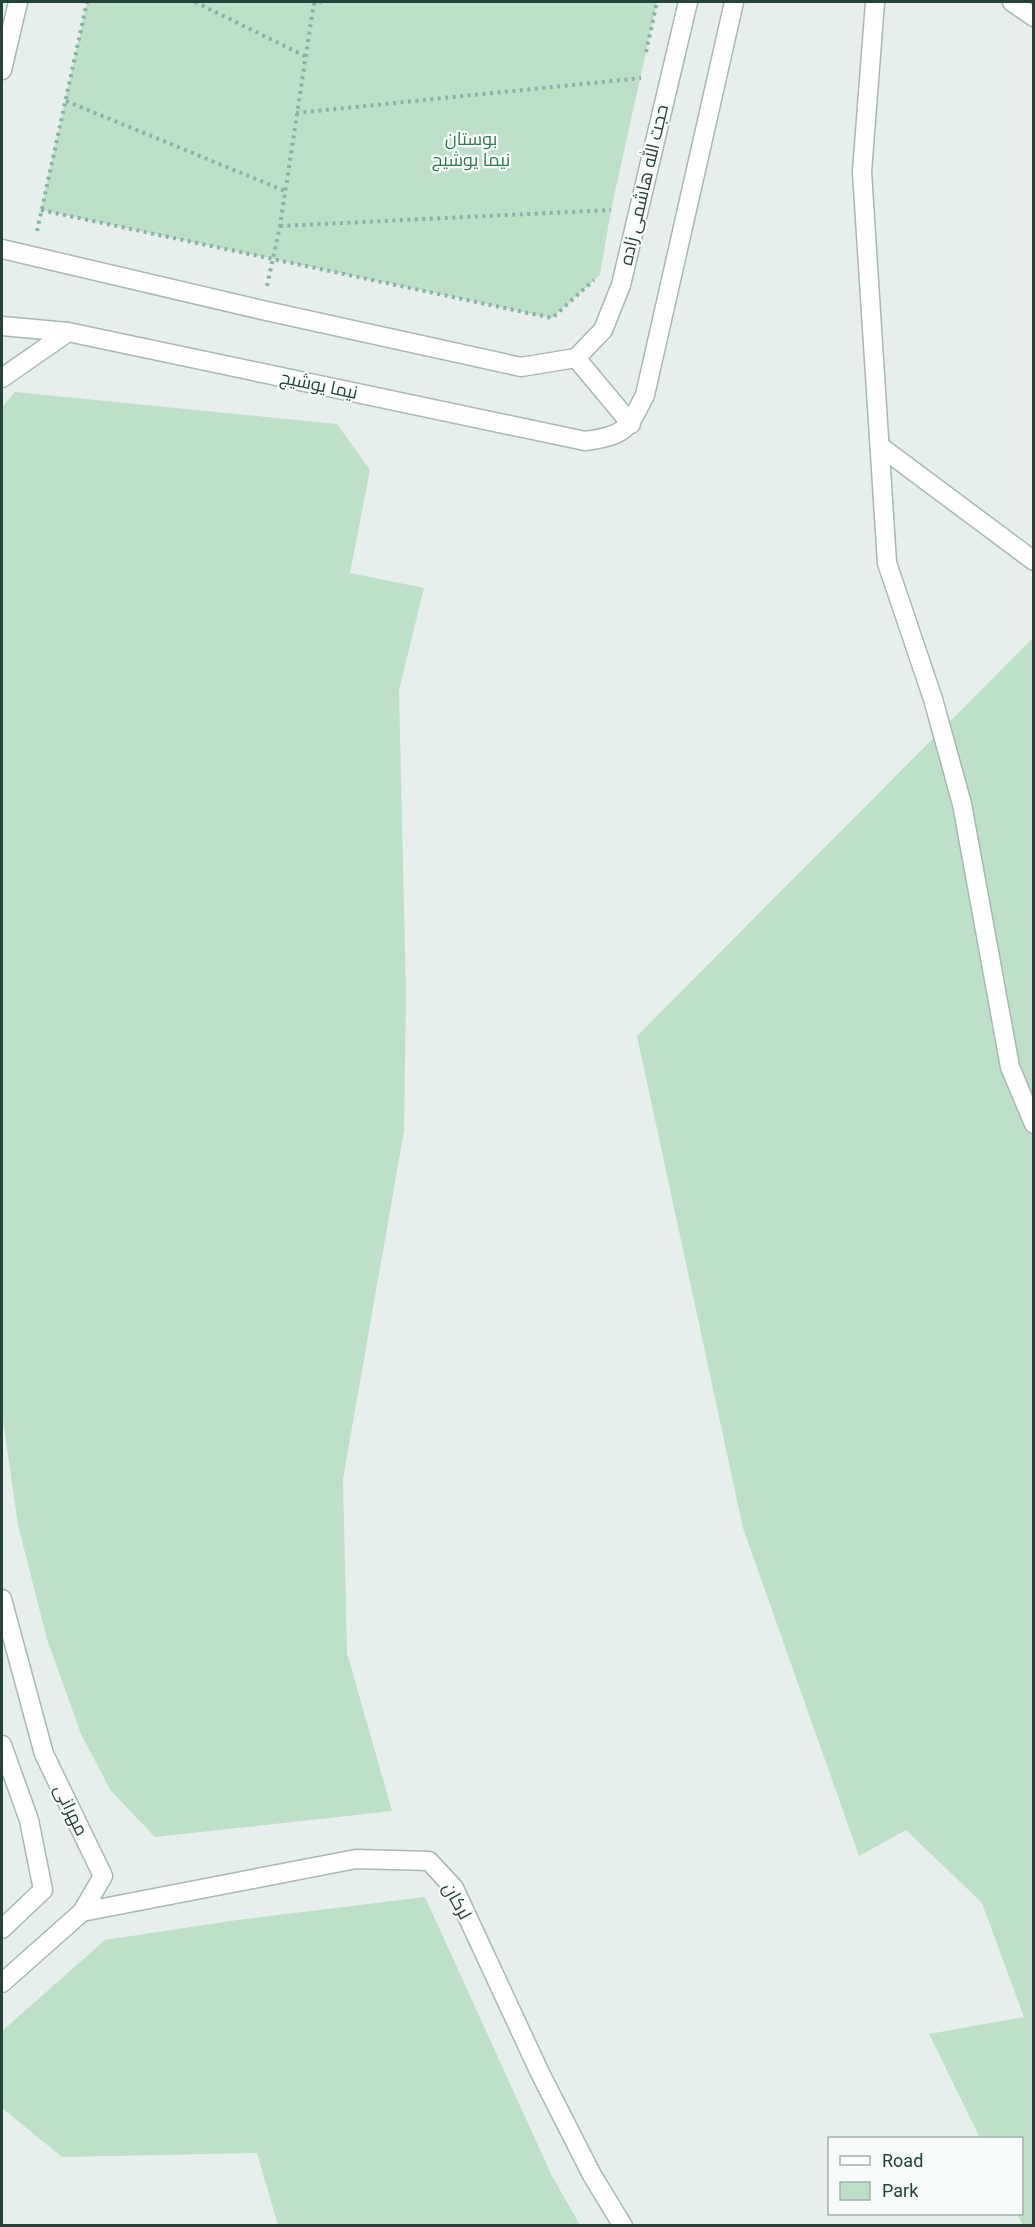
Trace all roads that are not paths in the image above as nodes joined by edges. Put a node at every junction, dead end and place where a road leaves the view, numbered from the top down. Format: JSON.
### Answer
{"nodes":[{"id":1,"x":18,"y":2,"type":"edge"},
{"id":2,"x":688,"y":2,"type":"edge"},
{"id":3,"x":734,"y":2,"type":"edge"},
{"id":4,"x":875,"y":2,"type":"edge"},
{"id":5,"x":1012,"y":2,"type":"edge"},
{"id":6,"x":1034,"y":17,"type":"edge"},
{"id":7,"x":2,"y":70,"type":"edge"},
{"id":8,"x":2,"y":249,"type":"edge"},
{"id":9,"x":2,"y":326,"type":"edge"},
{"id":10,"x":68,"y":332,"type":"junction"},
{"id":11,"x":576,"y":358,"type":"junction"},
{"id":12,"x":2,"y":378,"type":"edge"},
{"id":13,"x":631,"y":424,"type":"junction"},
{"id":14,"x":881,"y":447,"type":"junction"},
{"id":15,"x":1034,"y":561,"type":"edge"},
{"id":16,"x":1034,"y":1124,"type":"edge"},
{"id":17,"x":2,"y":1599,"type":"edge"},
{"id":18,"x":2,"y":1745,"type":"edge"},
{"id":19,"x":82,"y":1912,"type":"junction"},
{"id":20,"x":2,"y":1929,"type":"edge"},
{"id":21,"x":2,"y":1983,"type":"edge"},
{"id":22,"x":623,"y":2226,"type":"edge"}],
"edges":[{"from":1,"to":7,"type":"street"},
{"from":2,"to":11,"type":"street","name":"حجت الله هاشمی زاده"},
{"from":3,"to":13,"type":"street"},
{"from":4,"to":14,"type":"street"},
{"from":5,"to":6,"type":"street"},
{"from":8,"to":11,"type":"street"},
{"from":9,"to":10,"type":"street","name":"نیما یوشیج"},
{"from":10,"to":12,"type":"street"},
{"from":10,"to":13,"type":"street","name":"نیما یوشیج"},
{"from":11,"to":13,"type":"street"},
{"from":14,"to":15,"type":"street"},
{"from":14,"to":16,"type":"street"},
{"from":17,"to":19,"type":"street","name":"مهرانی"},
{"from":18,"to":20,"type":"street"},
{"from":19,"to":21,"type":"street","name":"مهرانی"},
{"from":19,"to":22,"type":"street","name":"لرکان"}]}
